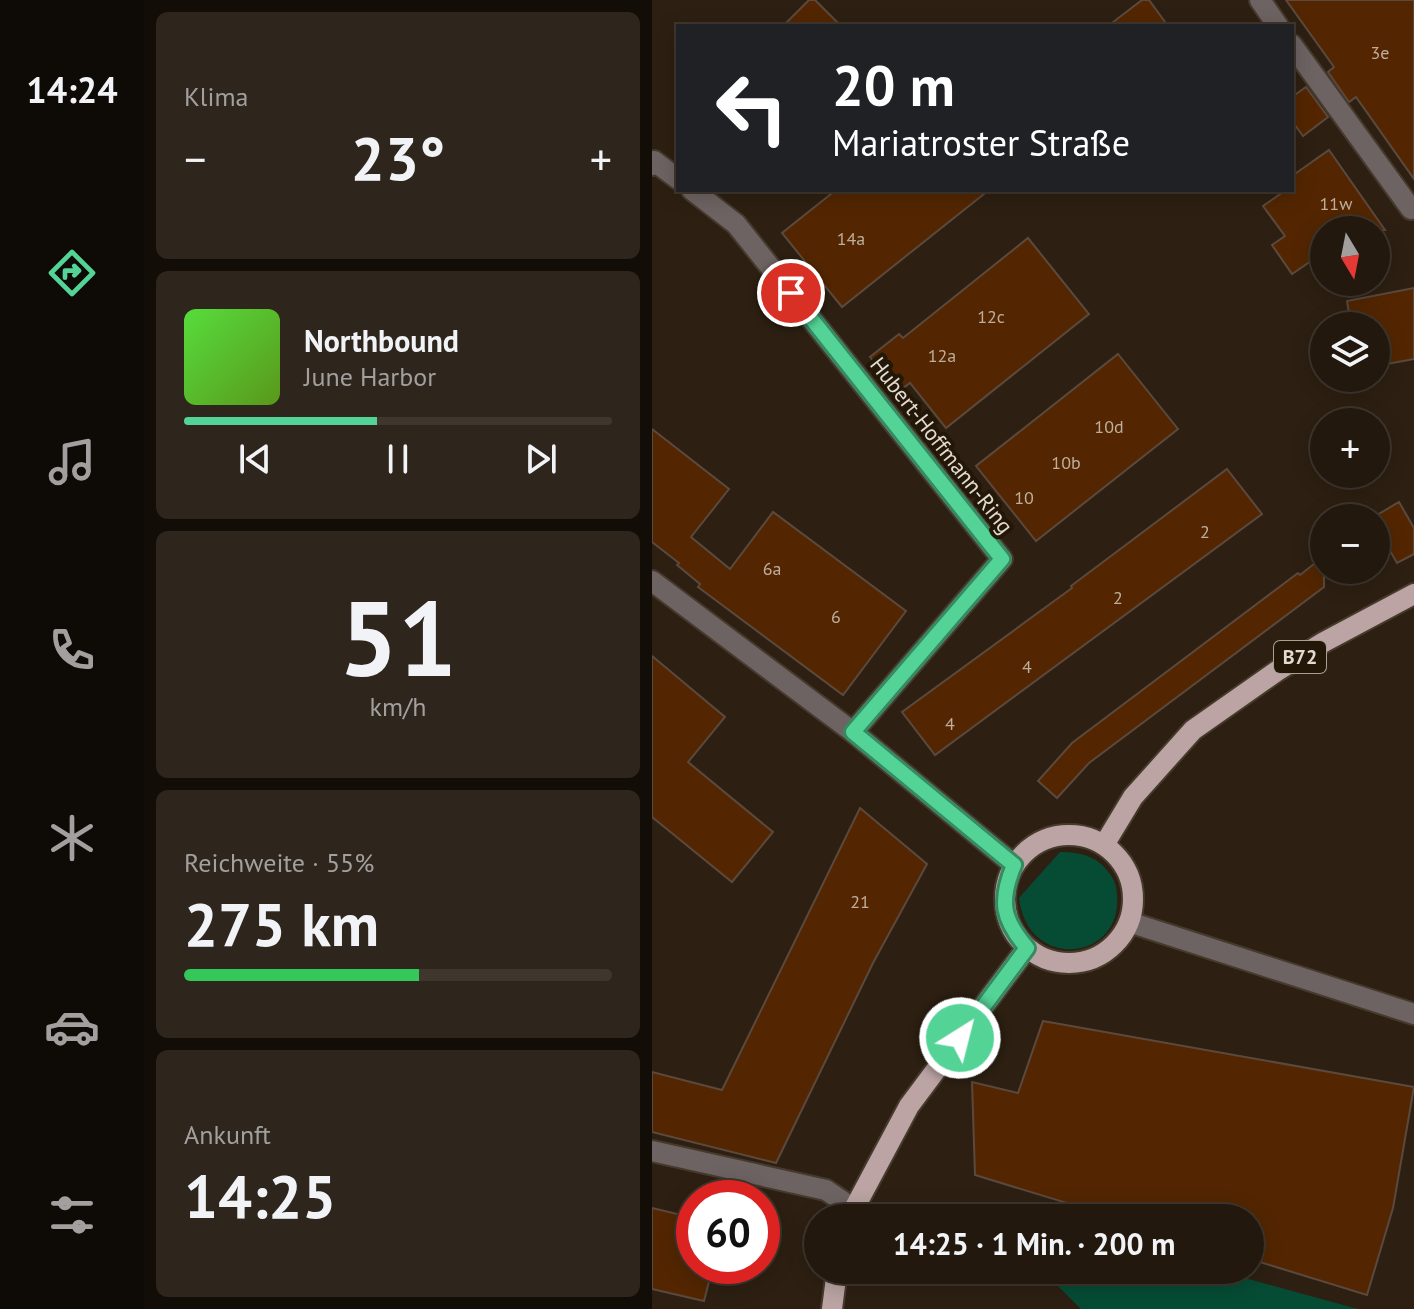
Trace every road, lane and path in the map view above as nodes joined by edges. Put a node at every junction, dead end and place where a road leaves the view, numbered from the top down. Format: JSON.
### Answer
{"nodes":[{"id":1,"x":1260,"y":0,"type":"edge"},
{"id":2,"x":1277,"y":24,"type":"edge"},
{"id":3,"x":1294,"y":48,"type":"edge"},
{"id":4,"x":652,"y":165,"type":"edge"},
{"id":5,"x":676,"y":178,"type":"edge"},
{"id":6,"x":695,"y":192,"type":"edge"},
{"id":7,"x":1414,"y":207,"type":"edge"},
{"id":8,"x":652,"y":581,"type":"edge"},
{"id":9,"x":1414,"y":594,"type":"edge"},
{"id":10,"x":853,"y":732,"type":"junction"},
{"id":11,"x":1104,"y":845,"type":"junction"},
{"id":12,"x":1014,"y":865,"type":"junction"},
{"id":13,"x":1129,"y":922,"type":"junction"},
{"id":14,"x":1027,"y":948,"type":"junction"},
{"id":15,"x":1414,"y":1014,"type":"edge"},
{"id":16,"x":652,"y":1151,"type":"edge"},
{"id":17,"x":842,"y":1204,"type":"edge"},
{"id":18,"x":857,"y":1204,"type":"edge"},
{"id":19,"x":835,"y":1284,"type":"edge"},
{"id":20,"x":832,"y":1309,"type":"edge"}],
"edges":[{"from":1,"to":2,"type":"street"},
{"from":3,"to":7,"type":"street"},
{"from":4,"to":5,"type":"street"},
{"from":6,"to":10,"type":"street","name":"Hubert-Hoffmann-Ring"},
{"from":8,"to":10,"type":"street"},
{"from":9,"to":11,"type":"main road","number":"B72"},
{"from":10,"to":12,"type":"street"},
{"from":11,"to":12,"type":"main road"},
{"from":11,"to":13,"type":"main road"},
{"from":12,"to":14,"type":"main road"},
{"from":13,"to":14,"type":"main road"},
{"from":13,"to":15,"type":"street"},
{"from":14,"to":18,"type":"main road"},
{"from":16,"to":17,"type":"street"},
{"from":19,"to":20,"type":"main road"}]}
